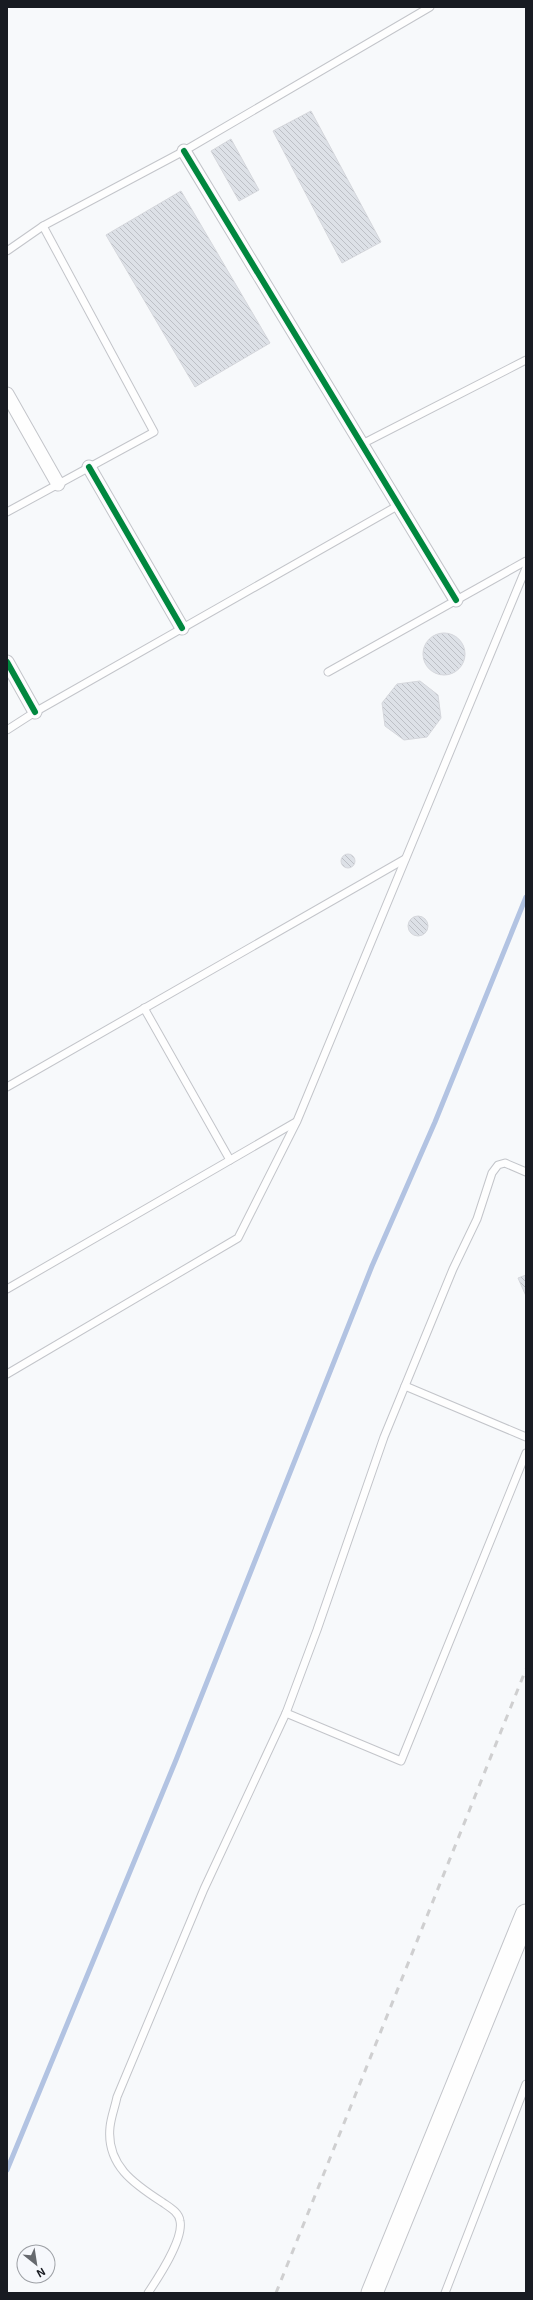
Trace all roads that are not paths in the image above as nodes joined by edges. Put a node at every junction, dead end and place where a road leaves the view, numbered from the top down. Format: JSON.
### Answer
{"nodes":[{"id":1,"x":430,"y":7,"type":"edge"},
{"id":2,"x":184,"y":151,"type":"junction"},
{"id":3,"x":43,"y":226,"type":"junction"},
{"id":4,"x":7,"y":251,"type":"edge"},
{"id":5,"x":526,"y":360,"type":"edge"},
{"id":6,"x":7,"y":394,"type":"edge"},
{"id":7,"x":362,"y":444,"type":"junction"},
{"id":8,"x":89,"y":467,"type":"junction"},
{"id":9,"x":58,"y":484,"type":"junction"},
{"id":10,"x":399,"y":505,"type":"junction"},
{"id":11,"x":7,"y":512,"type":"edge"},
{"id":12,"x":526,"y":561,"type":"edge"},
{"id":13,"x":526,"y":568,"type":"edge"},
{"id":14,"x":456,"y":600,"type":"junction"},
{"id":15,"x":182,"y":628,"type":"junction"},
{"id":16,"x":7,"y":662,"type":"edge"},
{"id":17,"x":328,"y":672,"type":"dead end"},
{"id":18,"x":35,"y":712,"type":"junction"},
{"id":19,"x":7,"y":730,"type":"edge"},
{"id":20,"x":405,"y":859,"type":"junction"},
{"id":21,"x":144,"y":1008,"type":"junction"},
{"id":22,"x":7,"y":1087,"type":"edge"},
{"id":23,"x":297,"y":1121,"type":"junction"},
{"id":24,"x":230,"y":1160,"type":"junction"},
{"id":25,"x":526,"y":1172,"type":"edge"},
{"id":26,"x":7,"y":1289,"type":"edge"},
{"id":27,"x":7,"y":1374,"type":"edge"},
{"id":28,"x":405,"y":1386,"type":"junction"},
{"id":29,"x":526,"y":1437,"type":"edge"},
{"id":30,"x":526,"y":1453,"type":"edge"},
{"id":31,"x":286,"y":1713,"type":"junction"},
{"id":32,"x":526,"y":1915,"type":"edge"},
{"id":33,"x":526,"y":2084,"type":"edge"},
{"id":34,"x":148,"y":2293,"type":"edge"},
{"id":35,"x":372,"y":2293,"type":"edge"},
{"id":36,"x":445,"y":2293,"type":"edge"}],
"edges":[{"from":1,"to":2,"type":"lane"},
{"from":2,"to":3,"type":"lane"},
{"from":2,"to":7,"type":"street"},
{"from":3,"to":4,"type":"lane"},
{"from":3,"to":8,"type":"lane"},
{"from":5,"to":7,"type":"lane"},
{"from":6,"to":9,"type":"street"},
{"from":7,"to":10,"type":"street"},
{"from":8,"to":9,"type":"lane"},
{"from":8,"to":15,"type":"street"},
{"from":9,"to":11,"type":"lane"},
{"from":10,"to":14,"type":"street"},
{"from":10,"to":15,"type":"lane"},
{"from":12,"to":14,"type":"lane"},
{"from":13,"to":20,"type":"lane"},
{"from":14,"to":17,"type":"lane"},
{"from":15,"to":18,"type":"lane"},
{"from":16,"to":18,"type":"street"},
{"from":18,"to":19,"type":"lane"},
{"from":20,"to":21,"type":"lane"},
{"from":20,"to":23,"type":"lane"},
{"from":21,"to":22,"type":"lane"},
{"from":21,"to":24,"type":"lane"},
{"from":23,"to":24,"type":"lane"},
{"from":23,"to":27,"type":"lane"},
{"from":24,"to":26,"type":"lane"},
{"from":25,"to":28,"type":"lane"},
{"from":28,"to":29,"type":"lane"},
{"from":28,"to":31,"type":"lane"},
{"from":30,"to":31,"type":"lane"},
{"from":31,"to":34,"type":"lane"},
{"from":32,"to":35,"type":"main road"},
{"from":33,"to":36,"type":"lane"}]}
